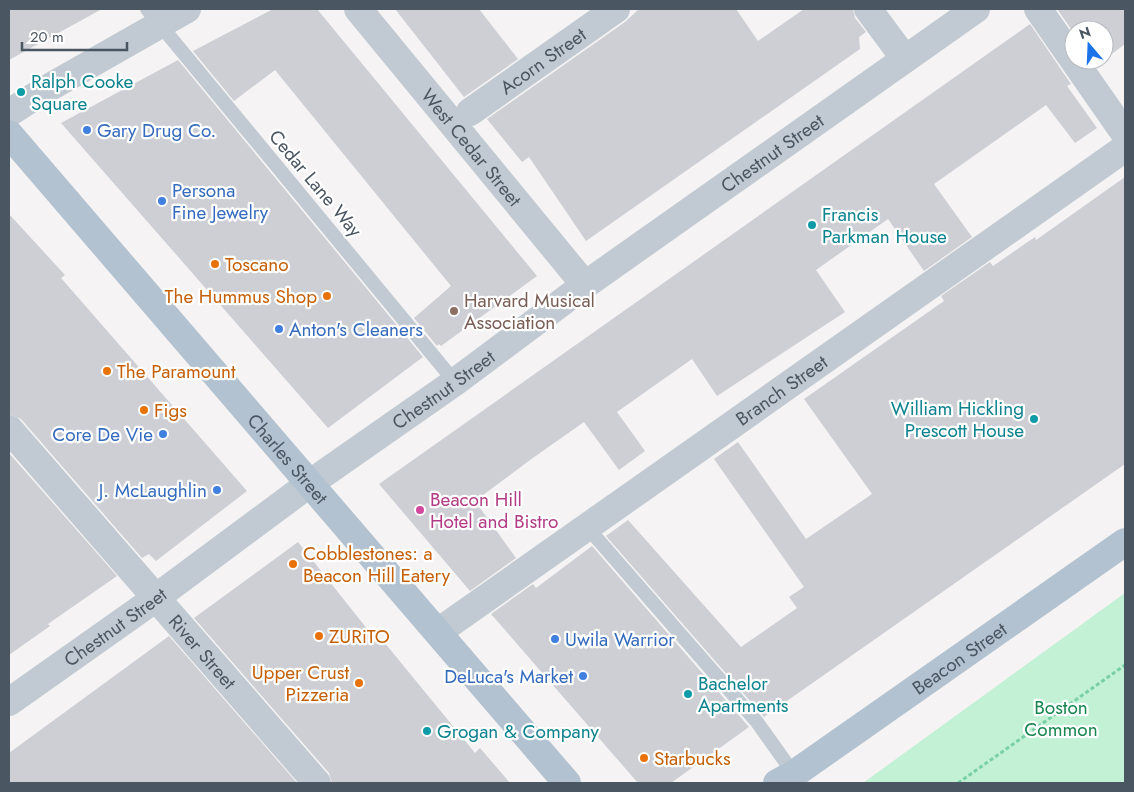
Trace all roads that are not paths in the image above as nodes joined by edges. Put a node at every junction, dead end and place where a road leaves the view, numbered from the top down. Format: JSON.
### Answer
{"nodes":[{"id":1,"x":187,"y":9,"type":"edge"},
{"id":2,"x":358,"y":9,"type":"edge"},
{"id":3,"x":616,"y":9,"type":"edge"},
{"id":4,"x":868,"y":9,"type":"edge"},
{"id":5,"x":976,"y":9,"type":"edge"},
{"id":6,"x":1038,"y":9,"type":"edge"},
{"id":7,"x":153,"y":16,"type":"edge"},
{"id":8,"x":905,"y":59,"type":"junction"},
{"id":9,"x":470,"y":112,"type":"dead end"},
{"id":10,"x":9,"y":113,"type":"edge"},
{"id":11,"x":9,"y":134,"type":"edge"},
{"id":12,"x":1125,"y":134,"type":"edge"},
{"id":13,"x":1125,"y":148,"type":"edge"},
{"id":14,"x":585,"y":286,"type":"junction"},
{"id":15,"x":455,"y":382,"type":"junction"},
{"id":16,"x":9,"y":429,"type":"edge"},
{"id":17,"x":309,"y":484,"type":"junction"},
{"id":18,"x":587,"y":527,"type":"junction"},
{"id":19,"x":1125,"y":542,"type":"edge"},
{"id":20,"x":157,"y":597,"type":"junction"},
{"id":21,"x":438,"y":632,"type":"junction"},
{"id":22,"x":9,"y":702,"type":"edge"},
{"id":23,"x":785,"y":780,"type":"edge"},
{"id":24,"x":317,"y":783,"type":"edge"},
{"id":25,"x":567,"y":783,"type":"edge"}],
"edges":[{"from":1,"to":7,"type":"street"},
{"from":2,"to":14,"type":"street","name":"West Cedar Street"},
{"from":3,"to":9,"type":"street","name":"Acorn Street"},
{"from":4,"to":8,"type":"street"},
{"from":5,"to":8,"type":"street","name":"Chestnut Street"},
{"from":6,"to":12,"type":"street"},
{"from":7,"to":10,"type":"street"},
{"from":7,"to":15,"type":"lane","name":"Cedar Lane Way"},
{"from":8,"to":14,"type":"street","name":"Chestnut Street"},
{"from":11,"to":17,"type":"main road","name":"Charles Street"},
{"from":13,"to":18,"type":"street","name":"Branch Street"},
{"from":14,"to":15,"type":"street","name":"Chestnut Street"},
{"from":15,"to":17,"type":"street","name":"Chestnut Street"},
{"from":16,"to":20,"type":"street","name":"River Street"},
{"from":17,"to":20,"type":"street","name":"Chestnut Street"},
{"from":17,"to":21,"type":"main road","name":"Charles Street"},
{"from":18,"to":21,"type":"street","name":"Branch Street"},
{"from":18,"to":23,"type":"lane"},
{"from":19,"to":23,"type":"main road","name":"Beacon Street"},
{"from":20,"to":22,"type":"street","name":"Chestnut Street"},
{"from":20,"to":24,"type":"street","name":"River Street"},
{"from":21,"to":25,"type":"main road","name":"Charles Street"}]}
